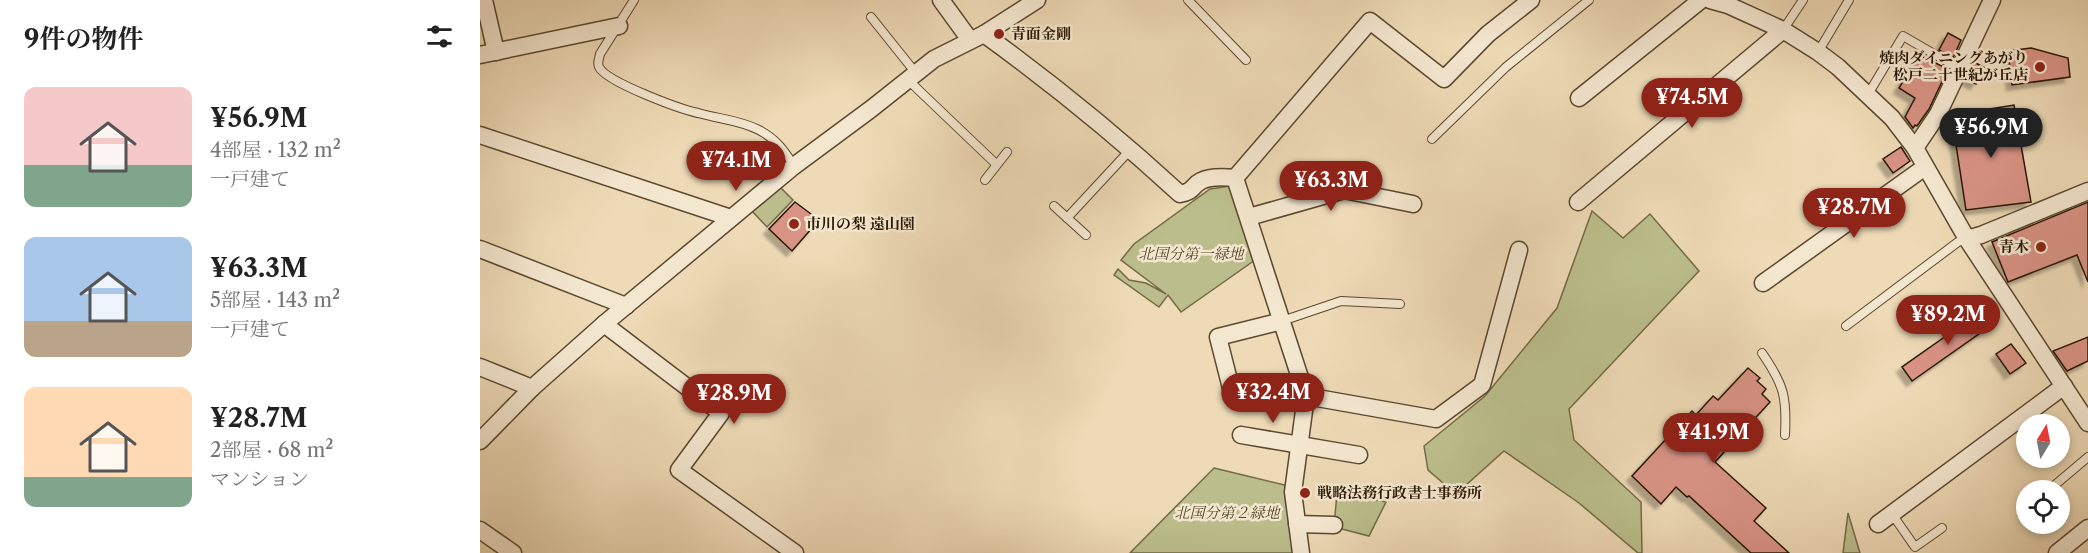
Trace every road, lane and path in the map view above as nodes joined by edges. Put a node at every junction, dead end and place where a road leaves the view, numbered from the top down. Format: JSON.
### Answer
{"nodes":[{"id":1,"x":484,"y":0,"type":"edge"},
{"id":2,"x":634,"y":0,"type":"edge"},
{"id":3,"x":941,"y":0,"type":"edge"},
{"id":4,"x":1035,"y":0,"type":"edge"},
{"id":5,"x":1188,"y":0,"type":"edge"},
{"id":6,"x":1532,"y":0,"type":"edge"},
{"id":7,"x":1589,"y":0,"type":"edge"},
{"id":8,"x":1701,"y":0,"type":"edge"},
{"id":9,"x":1710,"y":0,"type":"edge"},
{"id":10,"x":1803,"y":0,"type":"edge"},
{"id":11,"x":1849,"y":0,"type":"edge"},
{"id":12,"x":1992,"y":0,"type":"edge"},
{"id":13,"x":1730,"y":3,"type":"edge"},
{"id":14,"x":871,"y":17,"type":"dead end"},
{"id":15,"x":619,"y":26,"type":"junction"},
{"id":16,"x":1783,"y":30,"type":"junction"},
{"id":17,"x":977,"y":37,"type":"junction"},
{"id":18,"x":1818,"y":52,"type":"junction"},
{"id":19,"x":488,"y":54,"type":"edge"},
{"id":20,"x":1246,"y":60,"type":"dead end"},
{"id":21,"x":1960,"y":69,"type":"junction"},
{"id":22,"x":911,"y":76,"type":"junction"},
{"id":23,"x":1867,"y":96,"type":"junction"},
{"id":24,"x":1579,"y":98,"type":"dead end"},
{"id":25,"x":480,"y":135,"type":"edge"},
{"id":26,"x":1431,"y":138,"type":"dead end"},
{"id":27,"x":1915,"y":148,"type":"junction"},
{"id":28,"x":1131,"y":149,"type":"junction"},
{"id":29,"x":1007,"y":152,"type":"dead end"},
{"id":30,"x":996,"y":164,"type":"junction"},
{"id":31,"x":794,"y":166,"type":"junction"},
{"id":32,"x":1925,"y":167,"type":"junction"},
{"id":33,"x":1235,"y":178,"type":"junction"},
{"id":34,"x":985,"y":180,"type":"dead end"},
{"id":35,"x":2088,"y":191,"type":"edge"},
{"id":36,"x":1578,"y":202,"type":"dead end"},
{"id":37,"x":1413,"y":204,"type":"dead end"},
{"id":38,"x":1054,"y":206,"type":"dead end"},
{"id":39,"x":1249,"y":217,"type":"junction"},
{"id":40,"x":731,"y":218,"type":"junction"},
{"id":41,"x":1067,"y":218,"type":"junction"},
{"id":42,"x":1086,"y":235,"type":"dead end"},
{"id":43,"x":1967,"y":238,"type":"junction"},
{"id":44,"x":480,"y":249,"type":"edge"},
{"id":45,"x":1519,"y":250,"type":"dead end"},
{"id":46,"x":1763,"y":283,"type":"dead end"},
{"id":47,"x":1400,"y":304,"type":"dead end"},
{"id":48,"x":626,"y":306,"type":"junction"},
{"id":49,"x":1281,"y":321,"type":"junction"},
{"id":50,"x":604,"y":324,"type":"junction"},
{"id":51,"x":1846,"y":326,"type":"dead end"},
{"id":52,"x":1762,"y":353,"type":"dead end"},
{"id":53,"x":480,"y":367,"type":"edge"},
{"id":54,"x":2064,"y":386,"type":"junction"},
{"id":55,"x":532,"y":388,"type":"junction"},
{"id":56,"x":1306,"y":396,"type":"junction"},
{"id":57,"x":2088,"y":423,"type":"edge"},
{"id":58,"x":1241,"y":435,"type":"dead end"},
{"id":59,"x":1785,"y":435,"type":"dead end"},
{"id":60,"x":480,"y":441,"type":"edge"},
{"id":61,"x":1299,"y":446,"type":"junction"},
{"id":62,"x":1359,"y":455,"type":"dead end"},
{"id":63,"x":2088,"y":457,"type":"edge"},
{"id":64,"x":2061,"y":480,"type":"edge"},
{"id":65,"x":1885,"y":519,"type":"joint"},
{"id":66,"x":1297,"y":524,"type":"junction"},
{"id":67,"x":1334,"y":525,"type":"dead end"},
{"id":68,"x":1942,"y":528,"type":"dead end"},
{"id":69,"x":2088,"y":528,"type":"edge"},
{"id":70,"x":480,"y":530,"type":"edge"},
{"id":71,"x":513,"y":553,"type":"edge"},
{"id":72,"x":795,"y":553,"type":"edge"},
{"id":73,"x":1301,"y":553,"type":"edge"},
{"id":74,"x":2057,"y":553,"type":"edge"}],
"edges":[{"from":1,"to":19,"type":"street"},
{"from":2,"to":15,"type":"lane"},
{"from":3,"to":17,"type":"street"},
{"from":4,"to":17,"type":"street"},
{"from":5,"to":20,"type":"lane"},
{"from":6,"to":33,"type":"street"},
{"from":7,"to":26,"type":"lane"},
{"from":8,"to":24,"type":"street"},
{"from":9,"to":13,"type":"street"},
{"from":10,"to":16,"type":"lane"},
{"from":11,"to":18,"type":"lane"},
{"from":12,"to":21,"type":"street"},
{"from":13,"to":16,"type":"street"},
{"from":14,"to":22,"type":"lane"},
{"from":15,"to":19,"type":"street"},
{"from":15,"to":31,"type":"lane"},
{"from":16,"to":18,"type":"street"},
{"from":16,"to":36,"type":"street"},
{"from":17,"to":22,"type":"street"},
{"from":17,"to":28,"type":"street"},
{"from":18,"to":23,"type":"street"},
{"from":21,"to":23,"type":"lane"},
{"from":21,"to":27,"type":"street"},
{"from":22,"to":30,"type":"lane"},
{"from":22,"to":31,"type":"street"},
{"from":23,"to":27,"type":"street"},
{"from":25,"to":40,"type":"street"},
{"from":27,"to":32,"type":"street"},
{"from":28,"to":33,"type":"street"},
{"from":28,"to":41,"type":"lane"},
{"from":29,"to":30,"type":"lane"},
{"from":30,"to":34,"type":"lane"},
{"from":31,"to":40,"type":"street"},
{"from":32,"to":43,"type":"street"},
{"from":32,"to":46,"type":"street"},
{"from":33,"to":39,"type":"street"},
{"from":35,"to":43,"type":"street"},
{"from":37,"to":39,"type":"street"},
{"from":38,"to":41,"type":"lane"},
{"from":39,"to":49,"type":"street"},
{"from":40,"to":48,"type":"street"},
{"from":41,"to":42,"type":"lane"},
{"from":43,"to":51,"type":"lane"},
{"from":43,"to":54,"type":"street"},
{"from":44,"to":48,"type":"street"},
{"from":45,"to":56,"type":"street"},
{"from":47,"to":49,"type":"lane"},
{"from":48,"to":50,"type":"street"},
{"from":49,"to":56,"type":"street"},
{"from":49,"to":56,"type":"street"},
{"from":50,"to":55,"type":"street"},
{"from":50,"to":72,"type":"street"},
{"from":52,"to":59,"type":"lane"},
{"from":53,"to":55,"type":"street"},
{"from":54,"to":57,"type":"street"},
{"from":54,"to":65,"type":"street"},
{"from":55,"to":60,"type":"street"},
{"from":56,"to":61,"type":"street"},
{"from":58,"to":61,"type":"street"},
{"from":61,"to":62,"type":"street"},
{"from":61,"to":66,"type":"street"},
{"from":63,"to":64,"type":"lane"},
{"from":65,"to":68,"type":"lane"},
{"from":66,"to":67,"type":"street"},
{"from":66,"to":73,"type":"street"},
{"from":69,"to":74,"type":"street"},
{"from":70,"to":71,"type":"street"}]}
